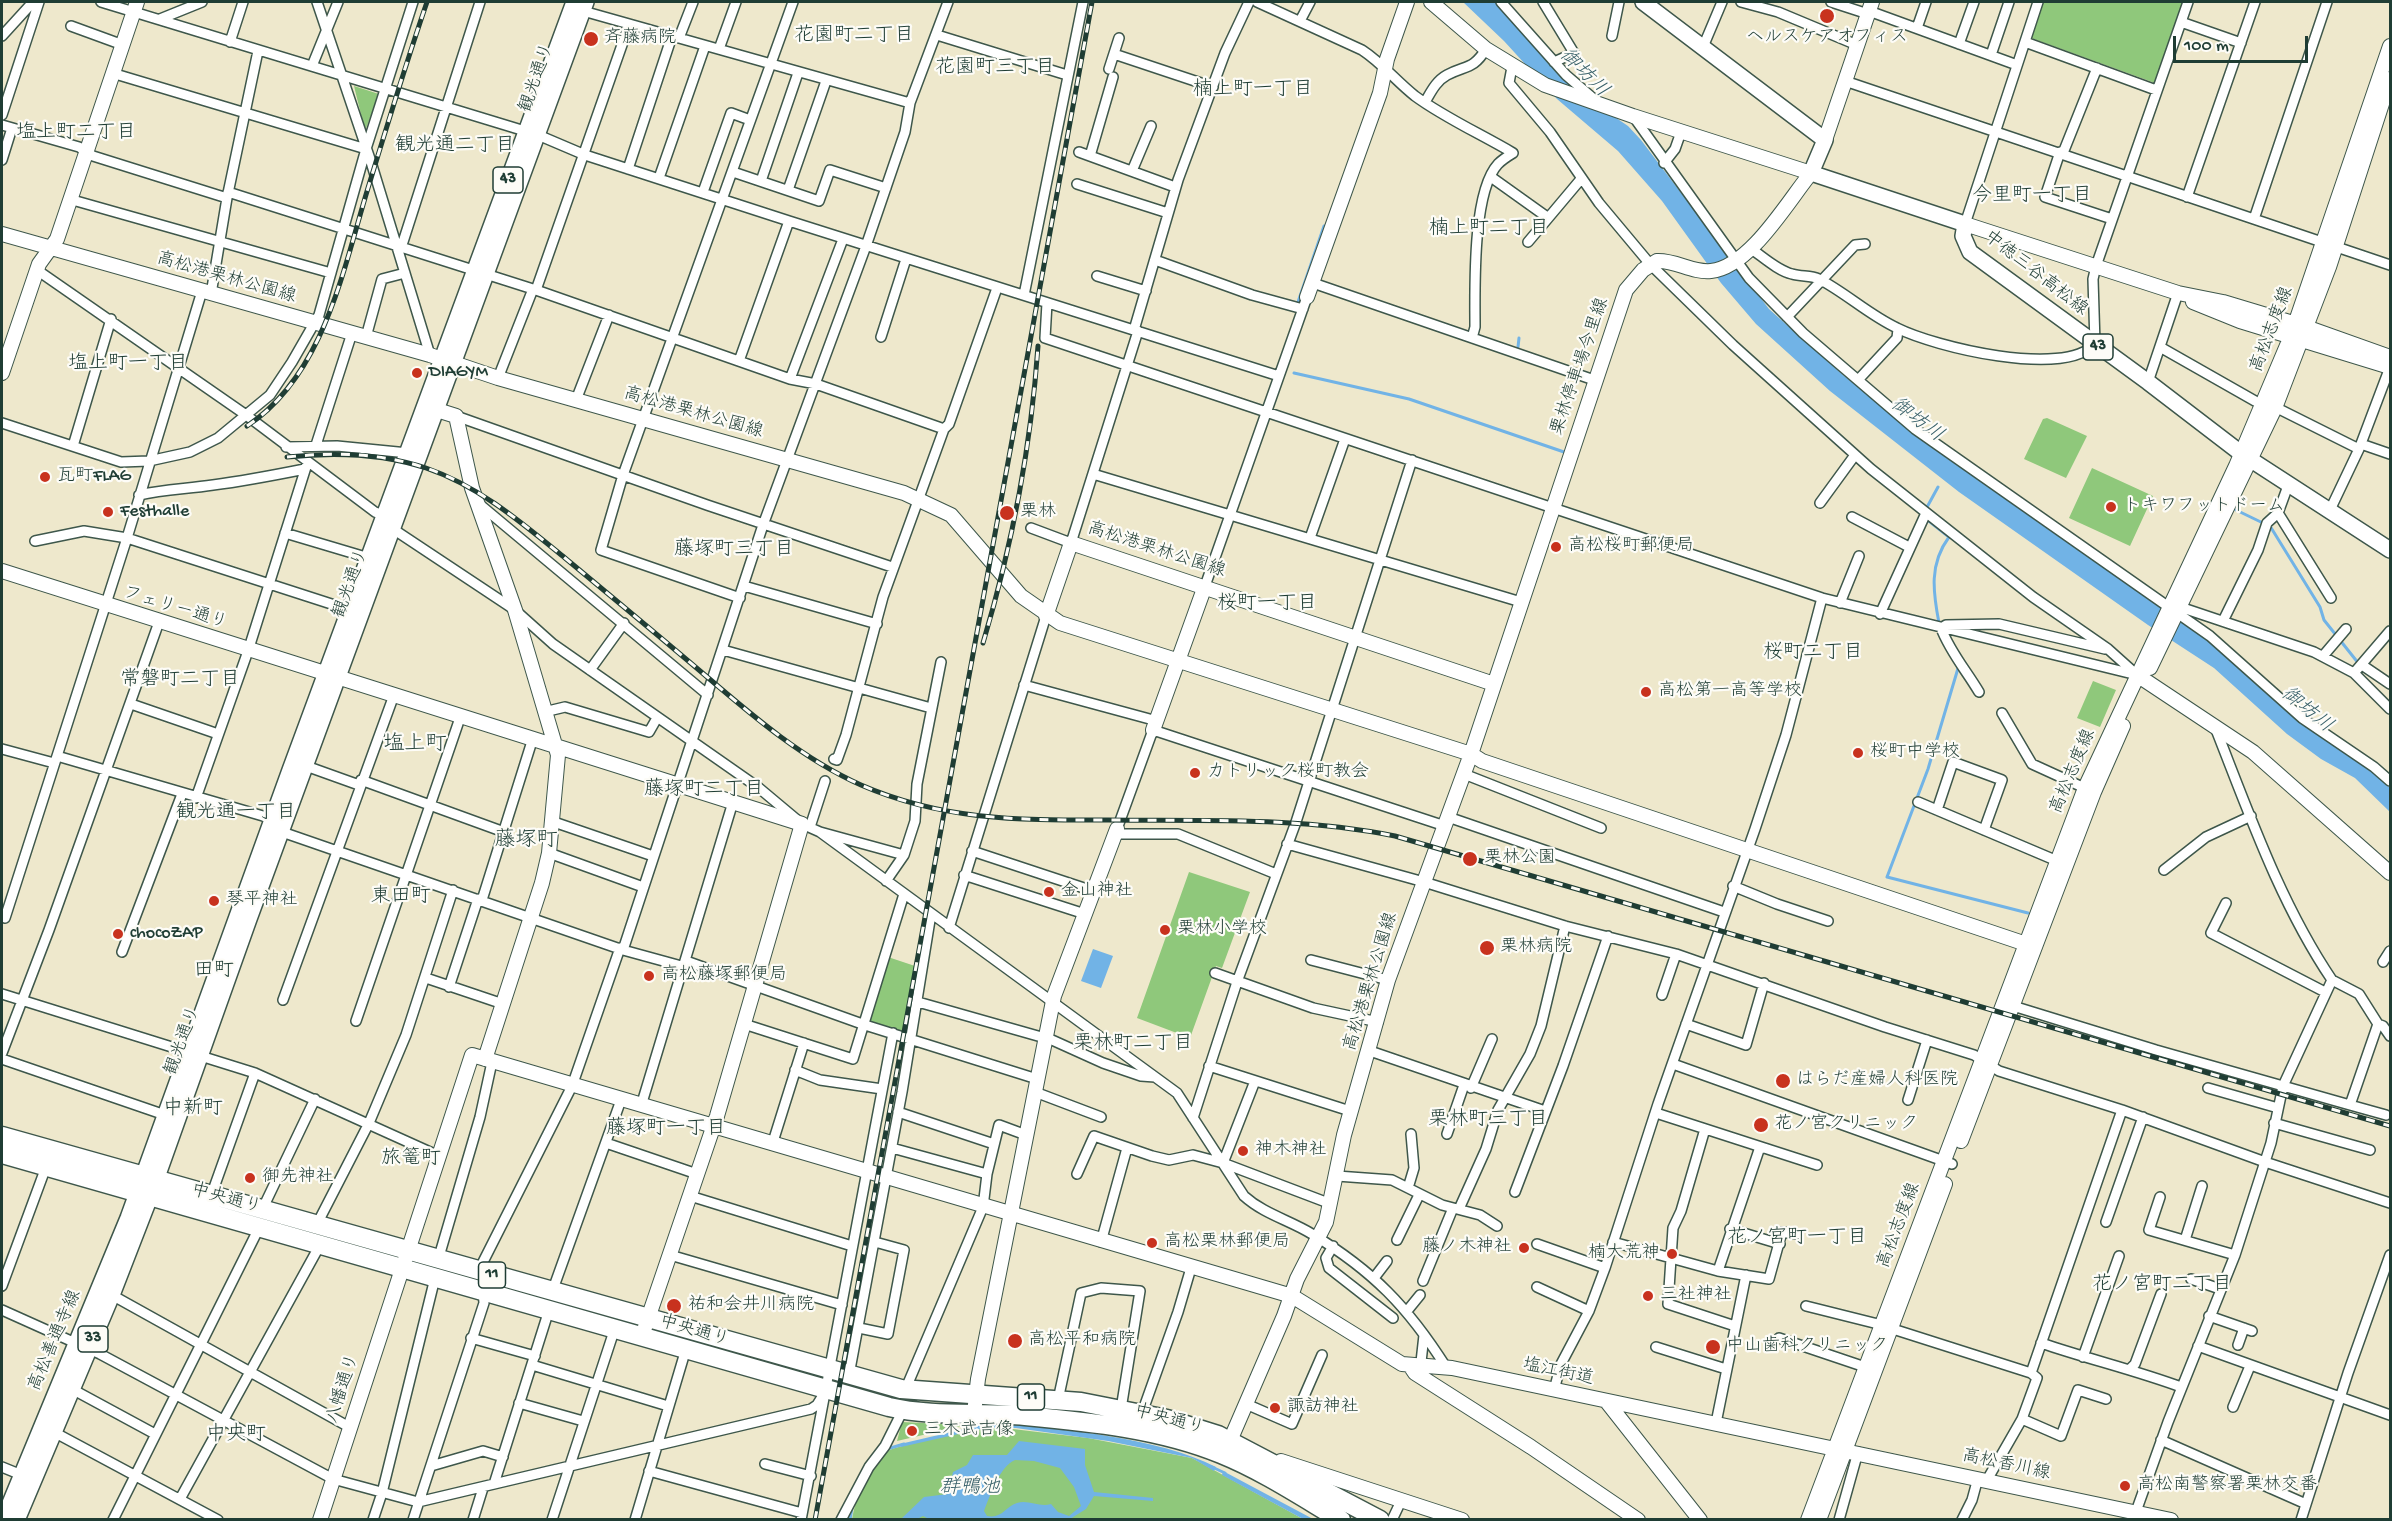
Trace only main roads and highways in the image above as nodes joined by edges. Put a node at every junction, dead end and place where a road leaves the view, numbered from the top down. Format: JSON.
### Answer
{"nodes":[{"id":1,"x":1643,"y":2,"type":"edge"},
{"id":2,"x":581,"y":5,"type":"edge"},
{"id":3,"x":442,"y":359,"type":"junction"},
{"id":4,"x":389,"y":522,"type":"junction"},
{"id":5,"x":2391,"y":550,"type":"edge"},
{"id":6,"x":332,"y":676,"type":"junction"},
{"id":7,"x":277,"y":826,"type":"junction"},
{"id":8,"x":194,"y":1054,"type":"junction"},
{"id":9,"x":2,"y":1136,"type":"edge"},
{"id":10,"x":2,"y":1154,"type":"edge"},
{"id":11,"x":146,"y":1187,"type":"junction"},
{"id":12,"x":261,"y":1219,"type":"junction"},
{"id":13,"x":404,"y":1260,"type":"junction"},
{"id":14,"x":436,"y":1269,"type":"junction"},
{"id":15,"x":550,"y":1301,"type":"junction"},
{"id":16,"x":645,"y":1328,"type":"junction"},
{"id":17,"x":1227,"y":1447,"type":"junction"},
{"id":18,"x":17,"y":1473,"type":"edge"},
{"id":19,"x":3,"y":1520,"type":"edge"},
{"id":20,"x":17,"y":1520,"type":"edge"},
{"id":21,"x":1341,"y":1520,"type":"edge"},
{"id":22,"x":1380,"y":1520,"type":"edge"}],
"edges":[{"from":1,"to":5,"type":"main road","name":"中徳三谷高松線","number":"43"},
{"from":2,"to":3,"type":"main road","name":"観光通り","number":"43"},
{"from":3,"to":4,"type":"main road","name":"観光通り","number":"43"},
{"from":3,"to":4,"type":"main road","name":"観光通り","number":"43"},
{"from":4,"to":6,"type":"main road","name":"観光通り","number":"43"},
{"from":4,"to":6,"type":"main road","name":"観光通り","number":"43"},
{"from":6,"to":7,"type":"main road","name":"観光通り","number":"43"},
{"from":6,"to":7,"type":"main road","name":"観光通り","number":"43"},
{"from":7,"to":8,"type":"main road","name":"観光通り","number":"43"},
{"from":8,"to":11,"type":"main road","name":"観光通り","number":"43"},
{"from":8,"to":11,"type":"main road","name":"観光通り","number":"43"},
{"from":9,"to":11,"type":"highway","name":"中央通り","number":"11"},
{"from":10,"to":11,"type":"highway","name":"中央通り","number":"11"},
{"from":11,"to":12,"type":"highway","name":"中央通り","number":"11"},
{"from":11,"to":12,"type":"highway","name":"中央通り","number":"11"},
{"from":11,"to":18,"type":"main road","name":"高松善通寺線","number":"33"},
{"from":12,"to":13,"type":"highway","name":"中央通り","number":"11"},
{"from":12,"to":13,"type":"highway","name":"中央通り","number":"11"},
{"from":13,"to":14,"type":"highway","name":"中央通り","number":"11"},
{"from":14,"to":15,"type":"highway","name":"中央通り","number":"11"},
{"from":14,"to":15,"type":"highway","name":"中央通り","number":"11"},
{"from":15,"to":16,"type":"highway","name":"中央通り","number":"11"},
{"from":15,"to":16,"type":"highway","name":"中央通り","number":"11"},
{"from":16,"to":17,"type":"highway","name":"中央通り","number":"11"},
{"from":16,"to":17,"type":"highway","name":"中央通り","number":"11"},
{"from":17,"to":21,"type":"highway","name":"中央通り","number":"11"},
{"from":17,"to":22,"type":"highway","name":"中央通り","number":"11"},
{"from":18,"to":19,"type":"main road","name":"高松善通寺線","number":"33"},
{"from":18,"to":20,"type":"main road","name":"高松善通寺線","number":"33"}]}
